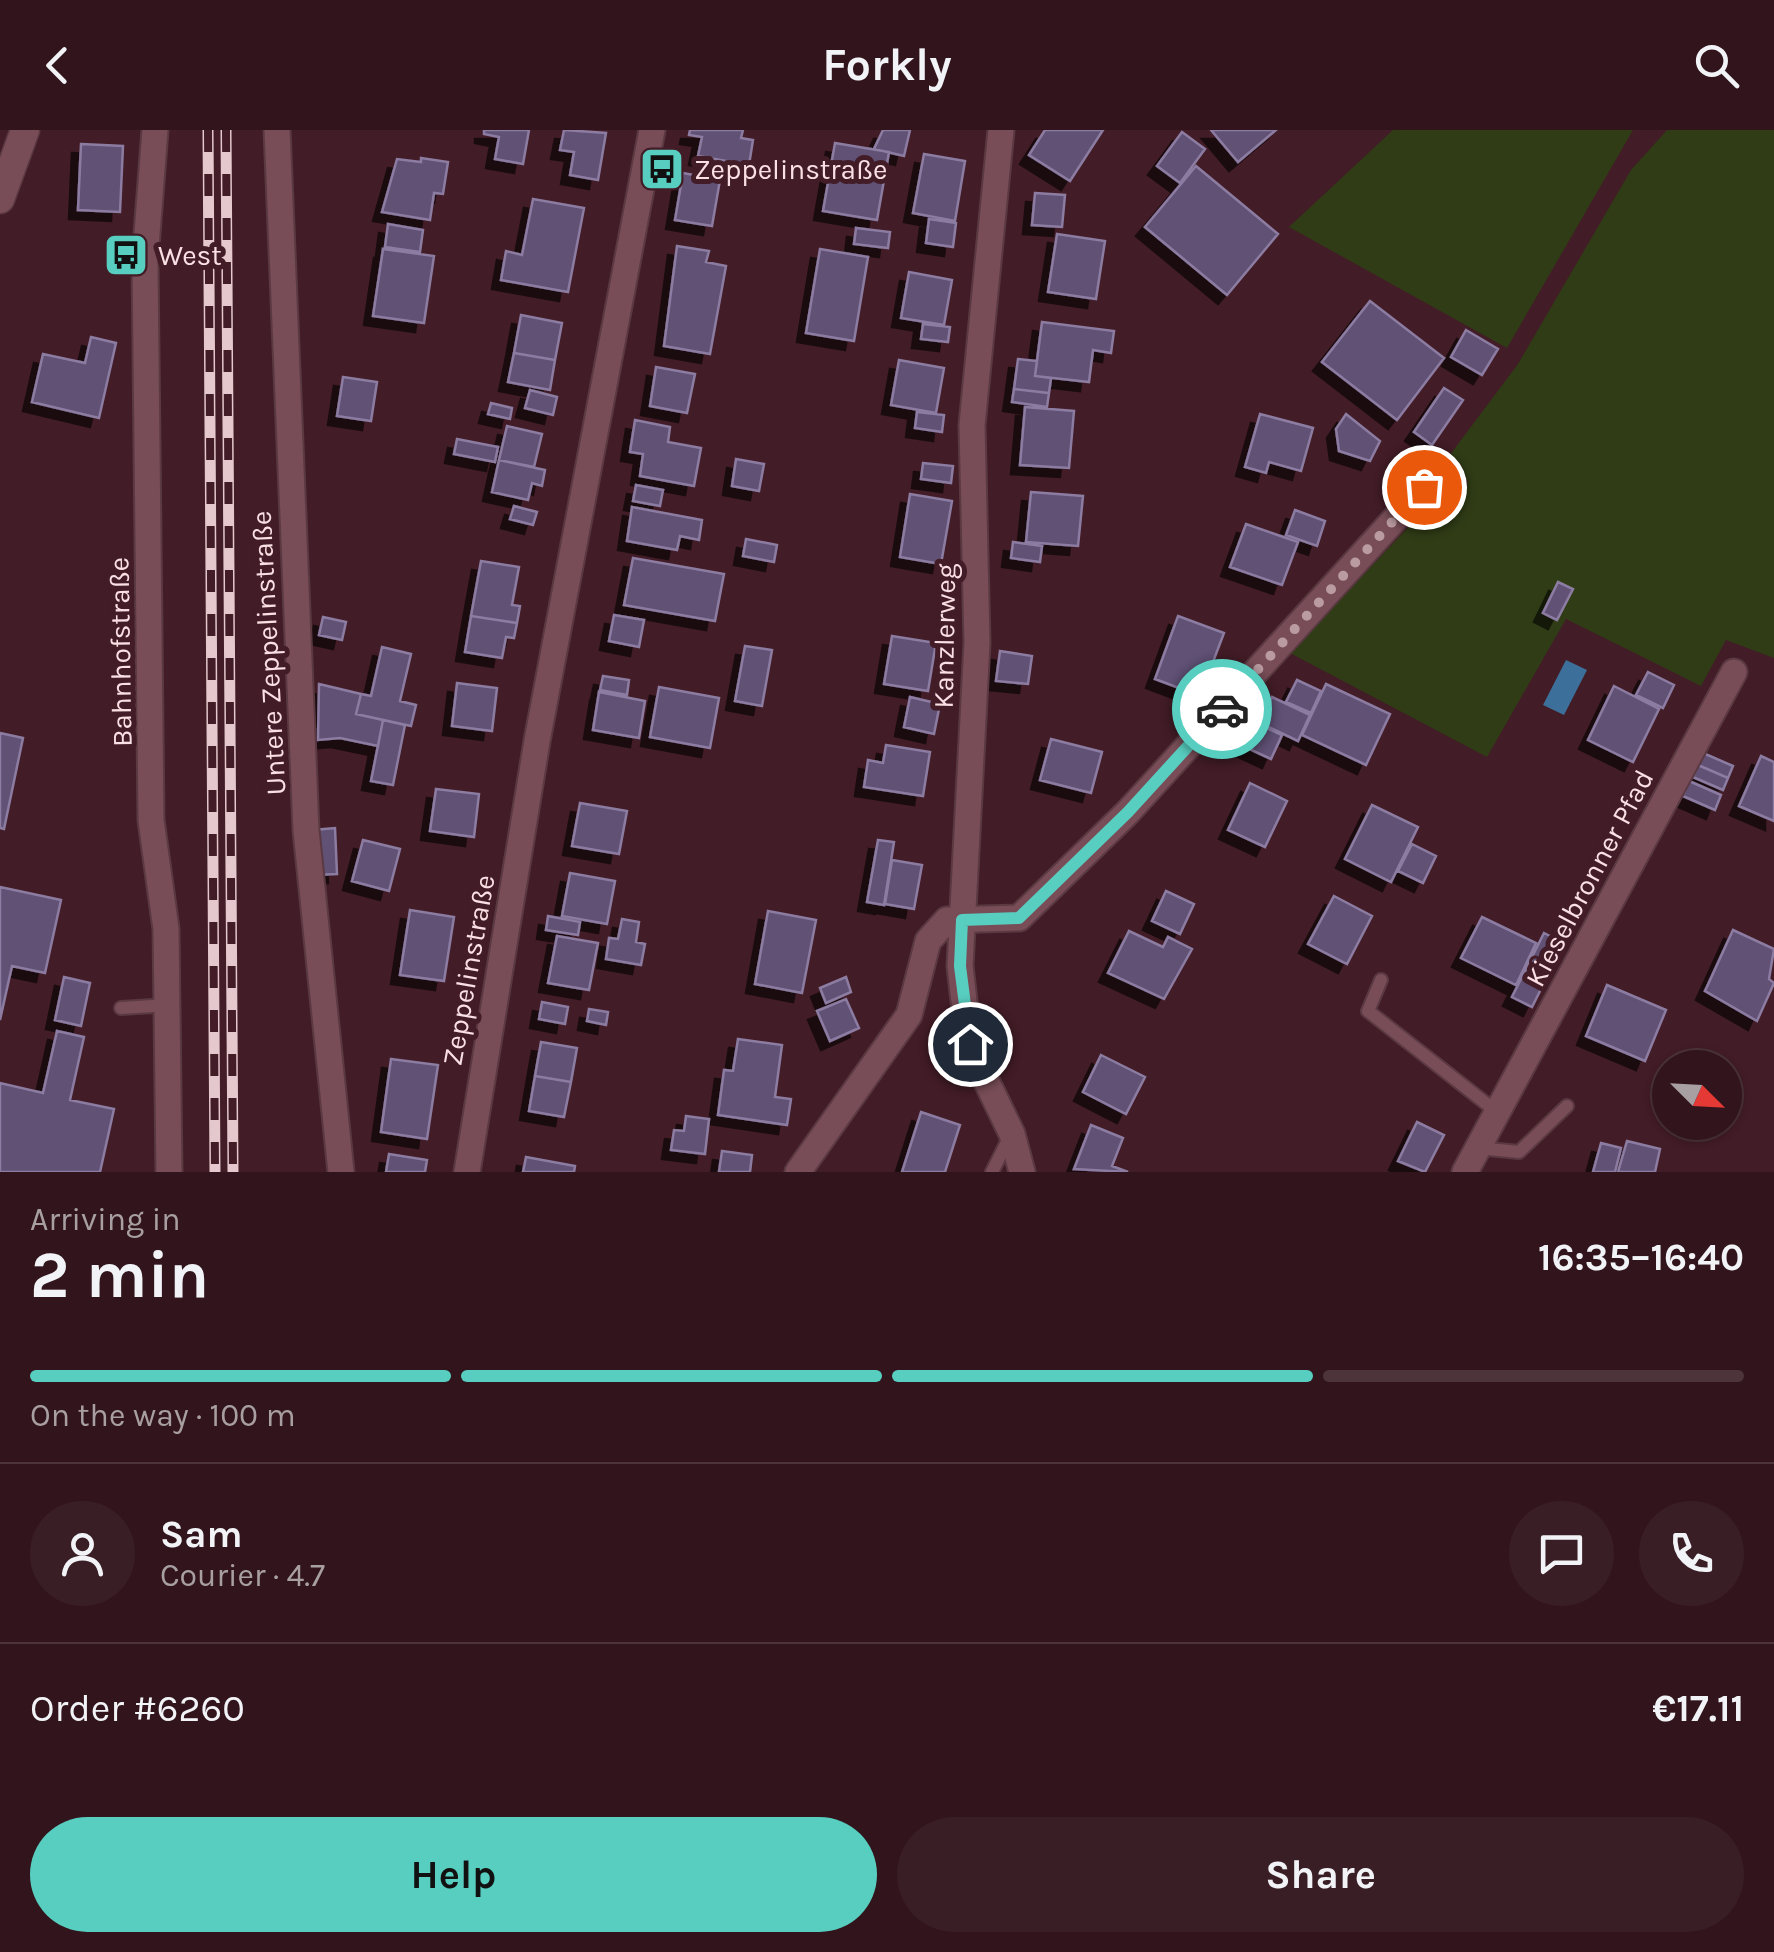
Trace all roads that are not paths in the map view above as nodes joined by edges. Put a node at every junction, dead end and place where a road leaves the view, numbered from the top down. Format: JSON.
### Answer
{"nodes":[{"id":1,"x":25,"y":130,"type":"edge"},
{"id":2,"x":155,"y":130,"type":"edge"},
{"id":3,"x":277,"y":130,"type":"edge"},
{"id":4,"x":652,"y":130,"type":"edge"},
{"id":5,"x":1001,"y":130,"type":"edge"},
{"id":6,"x":0,"y":199,"type":"edge"},
{"id":7,"x":1424,"y":487,"type":"dead end"},
{"id":8,"x":1734,"y":672,"type":"dead end"},
{"id":9,"x":962,"y":920,"type":"junction"},
{"id":10,"x":1382,"y":980,"type":"dead end"},
{"id":11,"x":169,"y":1006,"type":"junction"},
{"id":12,"x":121,"y":1008,"type":"dead end"},
{"id":13,"x":1568,"y":1106,"type":"dead end"},
{"id":14,"x":1497,"y":1112,"type":"junction"},
{"id":15,"x":1012,"y":1134,"type":"junction"},
{"id":16,"x":1470,"y":1160,"type":"edge"},
{"id":17,"x":169,"y":1172,"type":"edge"},
{"id":18,"x":341,"y":1172,"type":"edge"},
{"id":19,"x":467,"y":1172,"type":"edge"},
{"id":20,"x":798,"y":1172,"type":"edge"},
{"id":21,"x":992,"y":1172,"type":"edge"},
{"id":22,"x":1022,"y":1172,"type":"edge"}],
"edges":[{"from":1,"to":6,"type":"street"},
{"from":2,"to":11,"type":"street","name":"Bahnhofstraße"},
{"from":3,"to":18,"type":"street","name":"Untere Zeppelinstraße"},
{"from":4,"to":19,"type":"street","name":"Zeppelinstraße"},
{"from":5,"to":9,"type":"street","name":"Kanzlerweg"},
{"from":7,"to":9,"type":"street"},
{"from":8,"to":14,"type":"street","name":"Kieselbronner Pfad"},
{"from":9,"to":15,"type":"street","name":"Kanzlerweg"},
{"from":9,"to":20,"type":"street"},
{"from":10,"to":14,"type":"lane"},
{"from":11,"to":12,"type":"lane"},
{"from":11,"to":17,"type":"street","name":"Bahnhofstraße"},
{"from":13,"to":16,"type":"lane"},
{"from":14,"to":16,"type":"street","name":"Kieselbronner Pfad"},
{"from":15,"to":21,"type":"lane"},
{"from":15,"to":22,"type":"street","name":"Kanzlerweg"}]}
